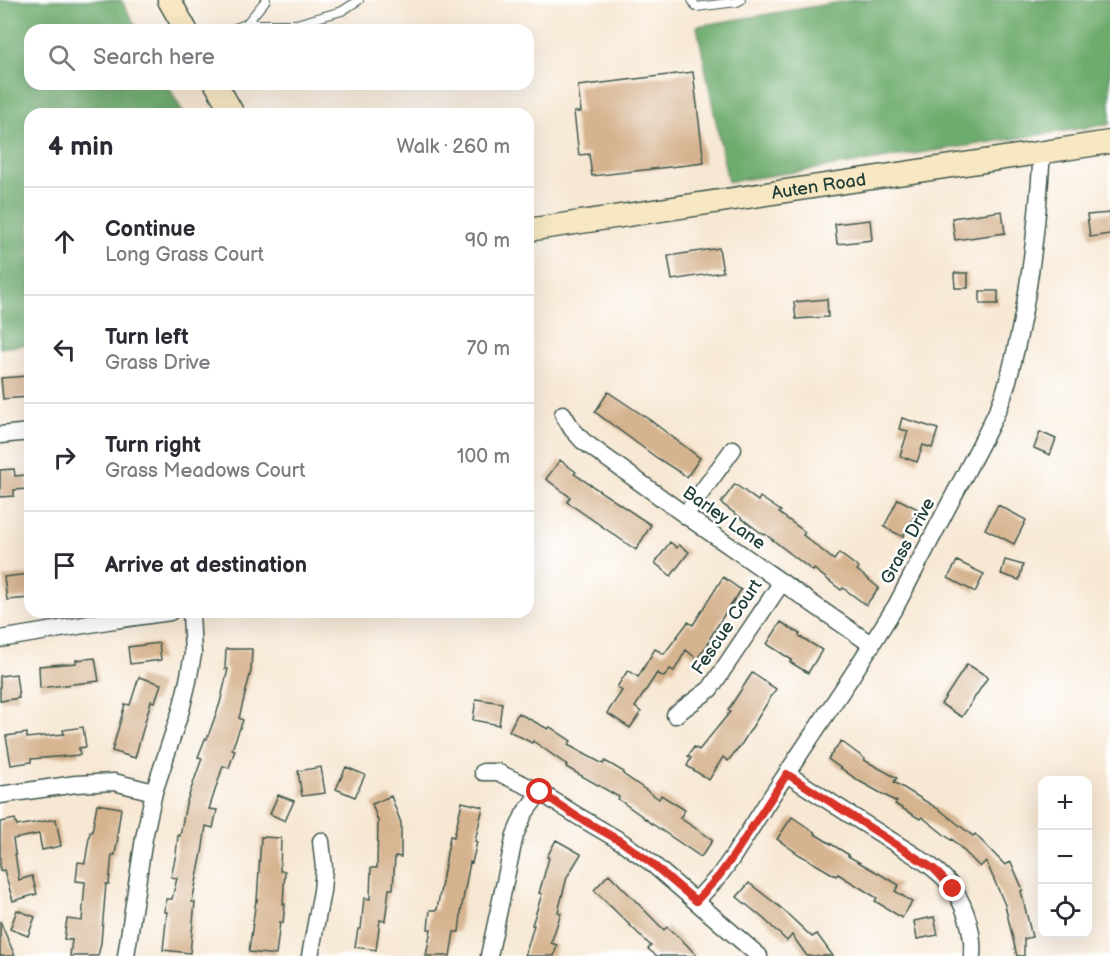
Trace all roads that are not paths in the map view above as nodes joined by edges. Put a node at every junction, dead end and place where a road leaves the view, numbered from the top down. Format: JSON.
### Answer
{"nodes":[{"id":1,"x":169,"y":0,"type":"edge"},
{"id":2,"x":266,"y":0,"type":"edge"},
{"id":3,"x":359,"y":0,"type":"edge"},
{"id":4,"x":692,"y":0,"type":"edge"},
{"id":5,"x":741,"y":0,"type":"edge"},
{"id":6,"x":183,"y":24,"type":"edge"},
{"id":7,"x":246,"y":24,"type":"joint"},
{"id":8,"x":219,"y":90,"type":"edge"},
{"id":9,"x":230,"y":108,"type":"edge"},
{"id":10,"x":1110,"y":142,"type":"edge"},
{"id":11,"x":1042,"y":152,"type":"junction"},
{"id":12,"x":534,"y":229,"type":"edge"},
{"id":13,"x":563,"y":414,"type":"dead end"},
{"id":14,"x":24,"y":433,"type":"edge"},
{"id":15,"x":0,"y":435,"type":"edge"},
{"id":16,"x":733,"y":449,"type":"dead end"},
{"id":17,"x":685,"y":514,"type":"junction"},
{"id":18,"x":782,"y":582,"type":"junction"},
{"id":19,"x":128,"y":618,"type":"edge"},
{"id":20,"x":191,"y":618,"type":"edge"},
{"id":21,"x":0,"y":639,"type":"edge"},
{"id":22,"x":872,"y":645,"type":"junction"},
{"id":23,"x":675,"y":715,"type":"dead end"},
{"id":24,"x":483,"y":772,"type":"dead end"},
{"id":25,"x":787,"y":774,"type":"junction"},
{"id":26,"x":154,"y":792,"type":"junction"},
{"id":27,"x":540,"y":792,"type":"junction"},
{"id":28,"x":0,"y":795,"type":"edge"},
{"id":29,"x":321,"y":841,"type":"dead end"},
{"id":30,"x":696,"y":901,"type":"junction"},
{"id":31,"x":126,"y":956,"type":"edge"},
{"id":32,"x":310,"y":956,"type":"edge"},
{"id":33,"x":489,"y":956,"type":"edge"},
{"id":34,"x":759,"y":956,"type":"edge"},
{"id":35,"x":972,"y":956,"type":"edge"}],
"edges":[{"from":1,"to":6,"type":"street"},
{"from":2,"to":7,"type":"lane"},
{"from":3,"to":7,"type":"lane"},
{"from":4,"to":5,"type":"lane"},
{"from":8,"to":9,"type":"street"},
{"from":10,"to":11,"type":"street","name":"Auten Road"},
{"from":11,"to":12,"type":"street","name":"Auten Road"},
{"from":11,"to":22,"type":"street","name":"Grass Drive"},
{"from":13,"to":17,"type":"street","name":"Barley Lane"},
{"from":14,"to":15,"type":"street"},
{"from":16,"to":17,"type":"street"},
{"from":17,"to":18,"type":"street","name":"Barley Lane"},
{"from":18,"to":22,"type":"street","name":"Barley Lane"},
{"from":18,"to":23,"type":"street","name":"Fescue Court"},
{"from":19,"to":21,"type":"street"},
{"from":20,"to":26,"type":"street"},
{"from":22,"to":25,"type":"street","name":"Grass Drive"},
{"from":24,"to":27,"type":"street"},
{"from":25,"to":30,"type":"street","name":"Grass Drive"},
{"from":25,"to":35,"type":"street"},
{"from":26,"to":28,"type":"street"},
{"from":26,"to":31,"type":"street"},
{"from":27,"to":30,"type":"street"},
{"from":27,"to":33,"type":"street"},
{"from":29,"to":32,"type":"street"},
{"from":30,"to":34,"type":"street"}]}
